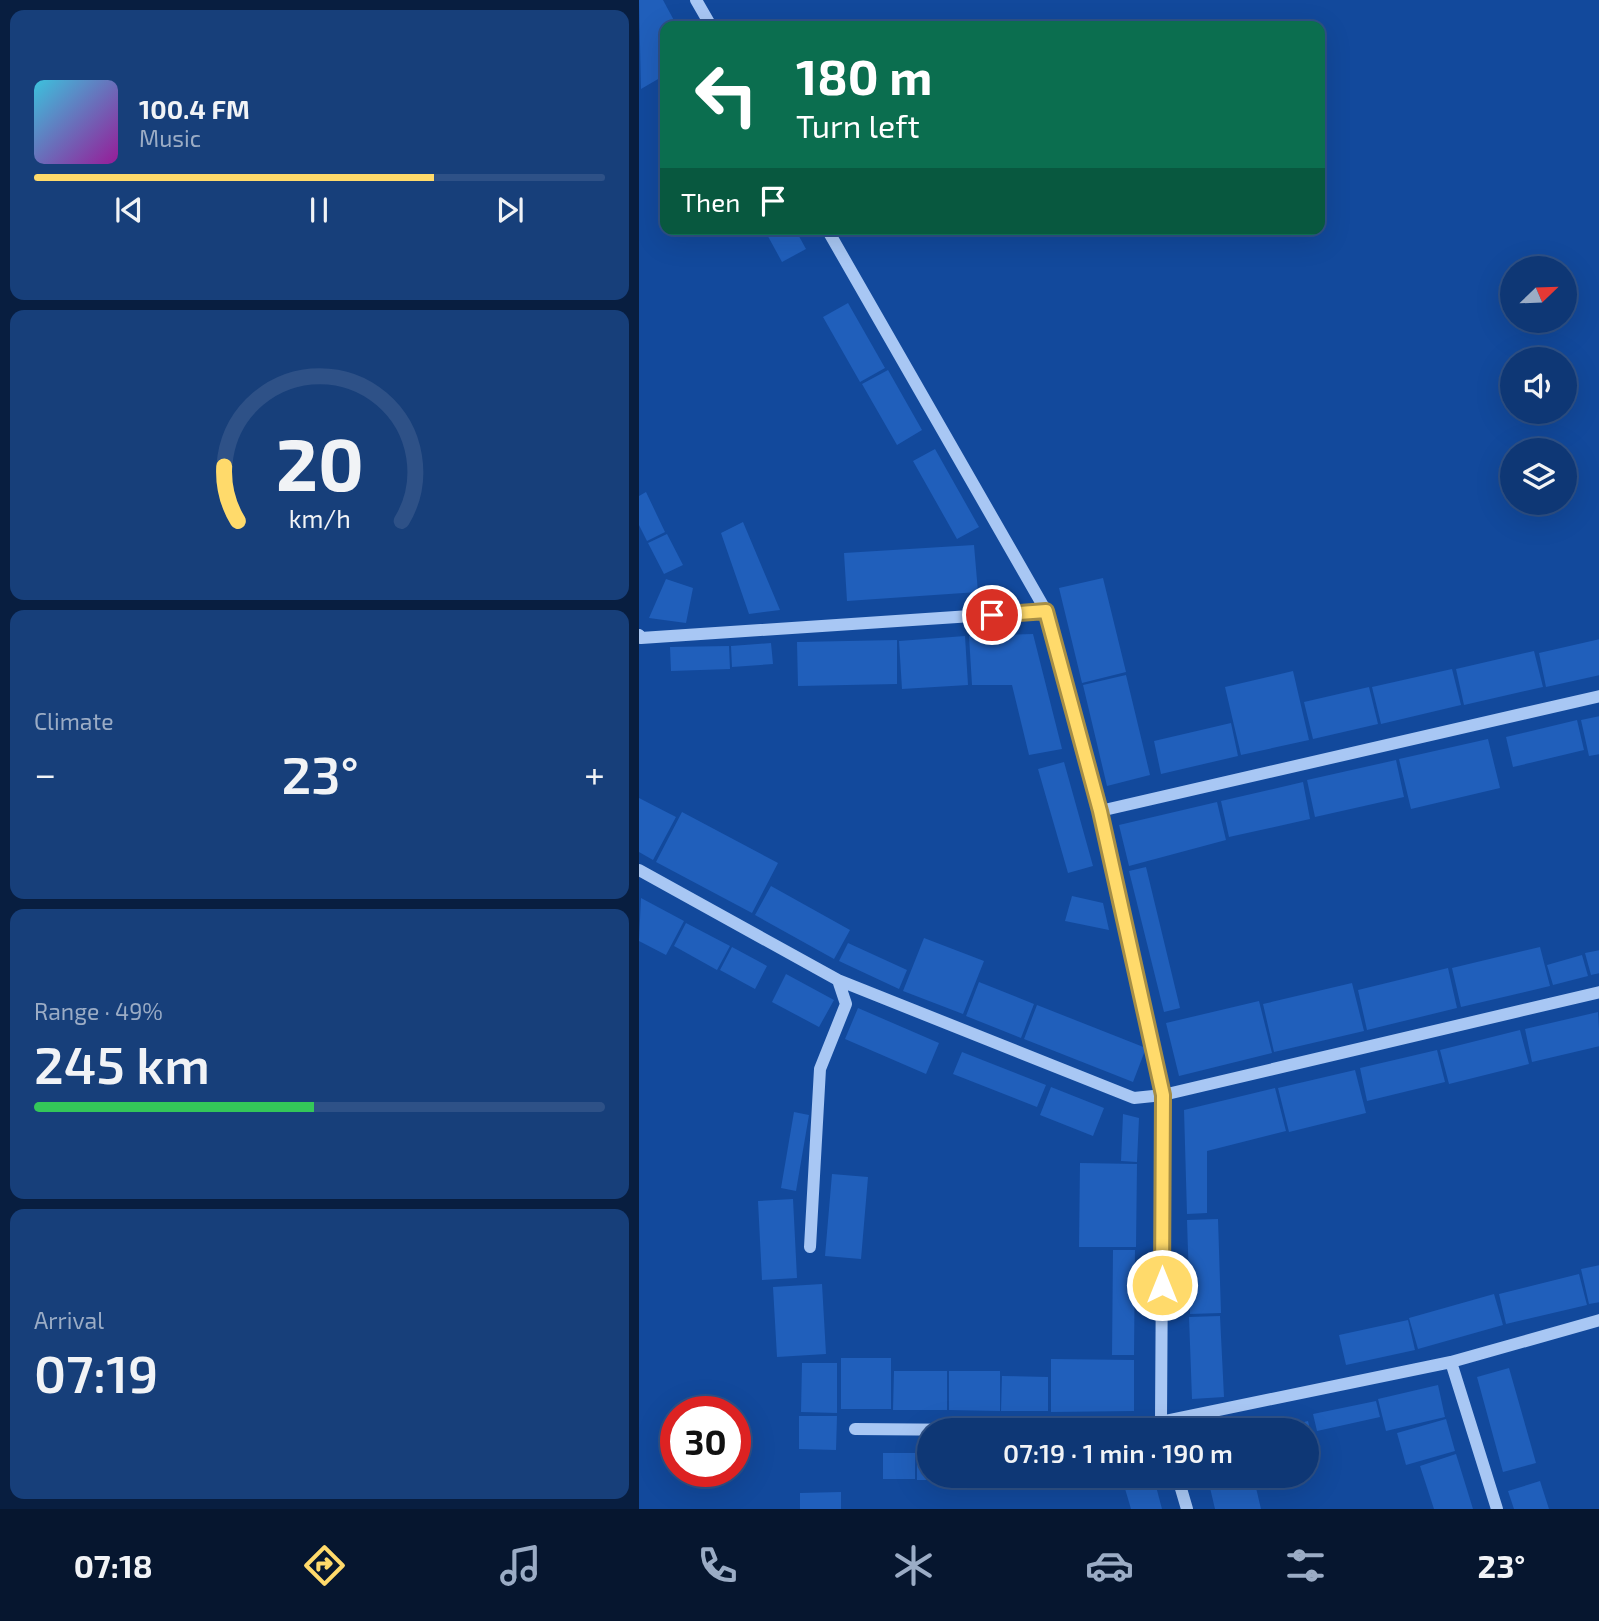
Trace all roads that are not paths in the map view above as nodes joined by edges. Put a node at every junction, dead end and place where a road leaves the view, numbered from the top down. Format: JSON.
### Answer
{"nodes":[{"id":1,"x":696,"y":0,"type":"edge"},
{"id":2,"x":708,"y":21,"type":"edge"},
{"id":3,"x":830,"y":235,"type":"edge"},
{"id":4,"x":1046,"y":611,"type":"junction"},
{"id":5,"x":640,"y":637,"type":"edge"},
{"id":6,"x":1599,"y":696,"type":"edge"},
{"id":7,"x":1100,"y":811,"type":"junction"},
{"id":8,"x":639,"y":870,"type":"edge"},
{"id":9,"x":838,"y":980,"type":"junction"},
{"id":10,"x":1599,"y":992,"type":"edge"},
{"id":11,"x":1163,"y":1095,"type":"junction"},
{"id":12,"x":810,"y":1247,"type":"dead end"},
{"id":13,"x":1599,"y":1320,"type":"edge"},
{"id":14,"x":1450,"y":1362,"type":"junction"},
{"id":15,"x":1162,"y":1418,"type":"edge"},
{"id":16,"x":1194,"y":1418,"type":"edge"},
{"id":17,"x":855,"y":1429,"type":"dead end"},
{"id":18,"x":917,"y":1430,"type":"edge"},
{"id":19,"x":1181,"y":1488,"type":"edge"},
{"id":20,"x":1187,"y":1509,"type":"edge"},
{"id":21,"x":1497,"y":1509,"type":"edge"}],
"edges":[{"from":1,"to":2,"type":"street"},
{"from":3,"to":4,"type":"street"},
{"from":4,"to":5,"type":"street"},
{"from":4,"to":7,"type":"street"},
{"from":6,"to":7,"type":"street"},
{"from":7,"to":11,"type":"street"},
{"from":8,"to":9,"type":"street"},
{"from":9,"to":11,"type":"street"},
{"from":9,"to":12,"type":"street"},
{"from":10,"to":11,"type":"street"},
{"from":11,"to":15,"type":"street"},
{"from":13,"to":14,"type":"street"},
{"from":14,"to":16,"type":"street"},
{"from":14,"to":21,"type":"street"},
{"from":17,"to":18,"type":"street"},
{"from":19,"to":20,"type":"street"}]}
